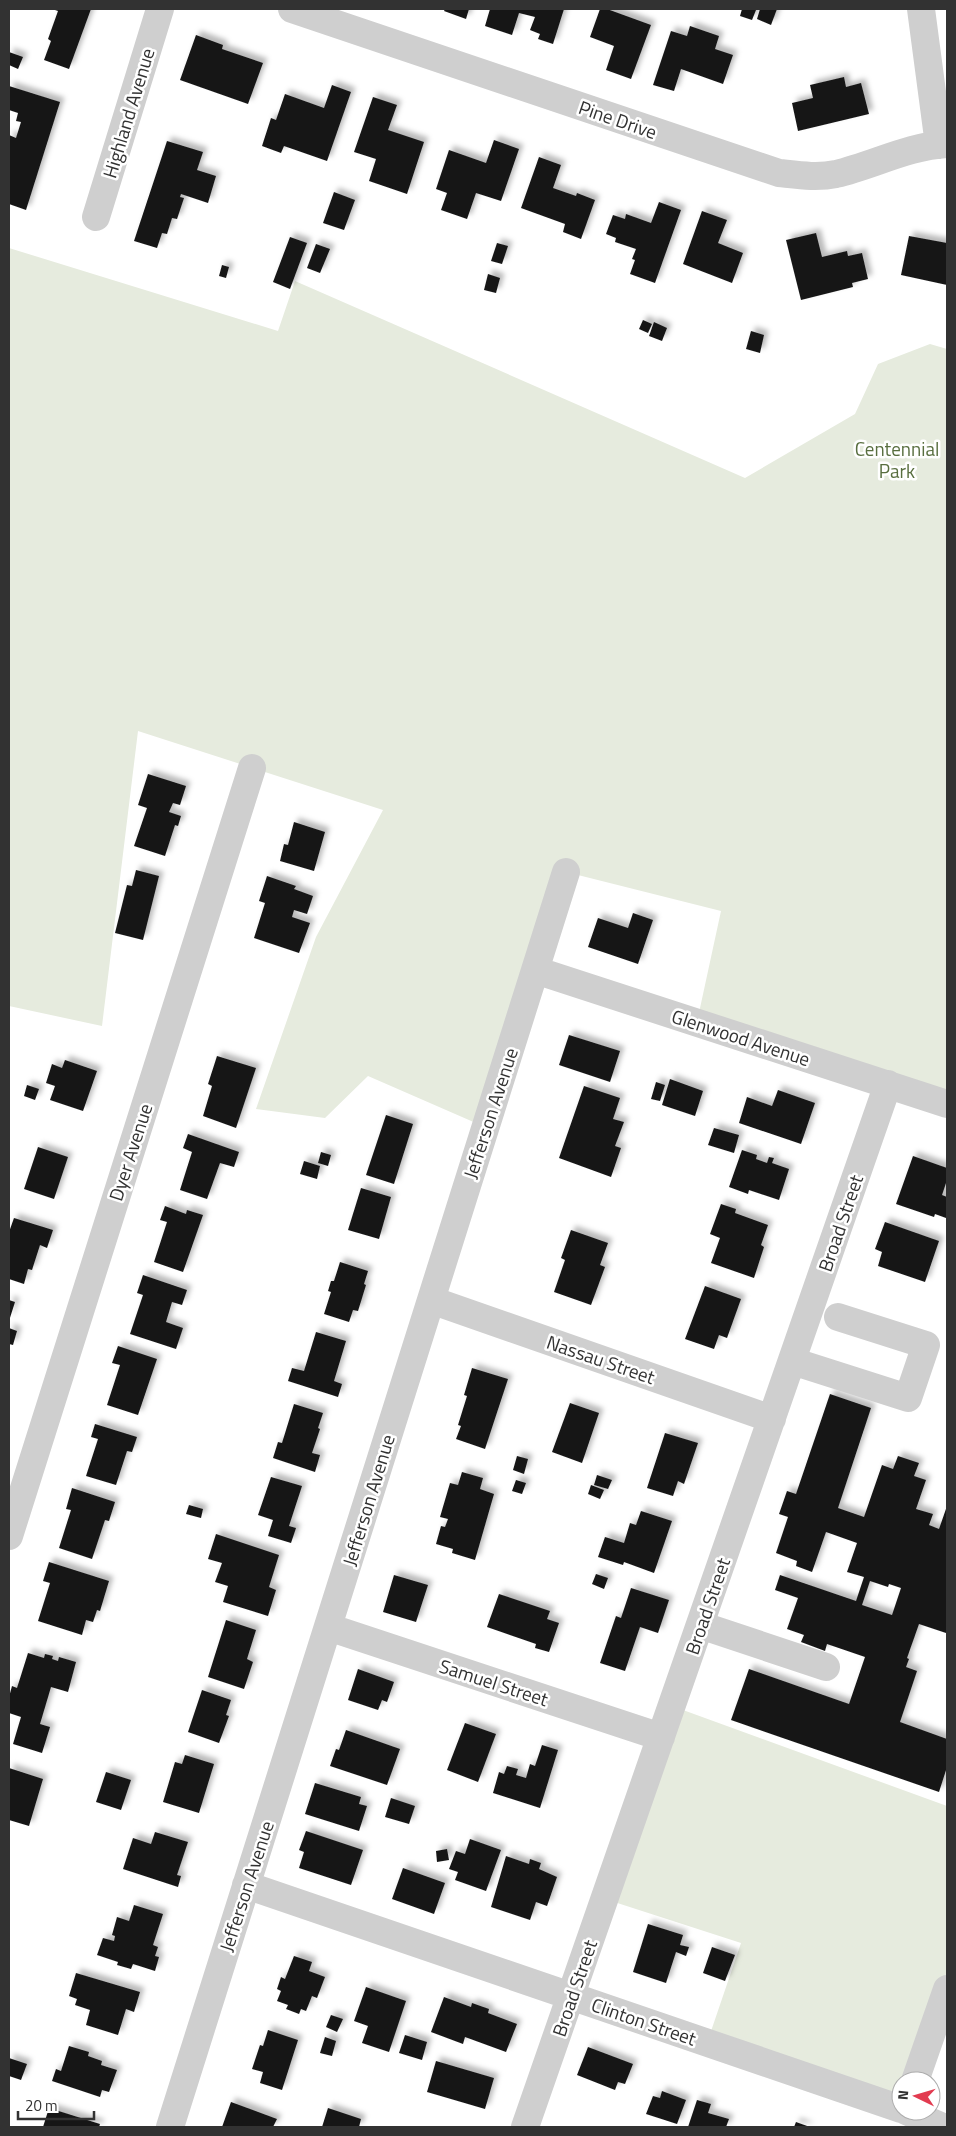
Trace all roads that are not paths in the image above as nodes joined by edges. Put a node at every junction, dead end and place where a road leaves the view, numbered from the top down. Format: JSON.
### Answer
{"nodes":[{"id":1,"x":160,"y":9,"type":"edge"},
{"id":2,"x":292,"y":9,"type":"edge"},
{"id":3,"x":921,"y":9,"type":"edge"},
{"id":4,"x":943,"y":145,"type":"edge"},
{"id":5,"x":96,"y":217,"type":"dead end"},
{"id":6,"x":252,"y":768,"type":"dead end"},
{"id":7,"x":566,"y":872,"type":"dead end"},
{"id":8,"x":535,"y":970,"type":"junction"},
{"id":9,"x":888,"y":1084,"type":"junction"},
{"id":10,"x":947,"y":1104,"type":"edge"},
{"id":11,"x":431,"y":1300,"type":"junction"},
{"id":12,"x":838,"y":1317,"type":"dead end"},
{"id":13,"x":792,"y":1361,"type":"junction"},
{"id":14,"x":772,"y":1419,"type":"junction"},
{"id":15,"x":9,"y":1536,"type":"edge"},
{"id":16,"x":700,"y":1625,"type":"junction"},
{"id":17,"x":328,"y":1627,"type":"junction"},
{"id":18,"x":826,"y":1667,"type":"dead end"},
{"id":19,"x":661,"y":1737,"type":"junction"},
{"id":20,"x":246,"y":1885,"type":"junction"},
{"id":21,"x":947,"y":1989,"type":"edge"},
{"id":22,"x":571,"y":1996,"type":"junction"},
{"id":23,"x":918,"y":2071,"type":"edge"},
{"id":24,"x":891,"y":2106,"type":"edge"},
{"id":25,"x":929,"y":2121,"type":"edge"},
{"id":26,"x":170,"y":2127,"type":"edge"},
{"id":27,"x":525,"y":2127,"type":"edge"},
{"id":28,"x":943,"y":2127,"type":"edge"}],
"edges":[{"from":1,"to":5,"type":"street","name":"Highland Avenue"},
{"from":2,"to":4,"type":"street","name":"Pine Drive"},
{"from":3,"to":4,"type":"street"},
{"from":6,"to":15,"type":"street","name":"Dyer Avenue"},
{"from":7,"to":8,"type":"street","name":"Jefferson Avenue"},
{"from":8,"to":9,"type":"street","name":"Glenwood Avenue"},
{"from":8,"to":11,"type":"street","name":"Jefferson Avenue"},
{"from":9,"to":10,"type":"street","name":"Glenwood Avenue"},
{"from":9,"to":13,"type":"street","name":"Broad Street"},
{"from":11,"to":14,"type":"street","name":"Nassau Street"},
{"from":11,"to":17,"type":"street","name":"Jefferson Avenue"},
{"from":12,"to":13,"type":"street"},
{"from":13,"to":14,"type":"street","name":"Broad Street"},
{"from":14,"to":16,"type":"street","name":"Broad Street"},
{"from":16,"to":18,"type":"street"},
{"from":16,"to":19,"type":"street","name":"Broad Street"},
{"from":17,"to":19,"type":"street","name":"Samuel Street"},
{"from":17,"to":20,"type":"street","name":"Jefferson Avenue"},
{"from":19,"to":22,"type":"street","name":"Broad Street"},
{"from":20,"to":22,"type":"street","name":"Clinton Street"},
{"from":20,"to":26,"type":"street","name":"Jefferson Avenue"},
{"from":21,"to":23,"type":"street"},
{"from":22,"to":24,"type":"street","name":"Clinton Street"},
{"from":22,"to":27,"type":"street","name":"Broad Street"},
{"from":25,"to":28,"type":"street"}]}
